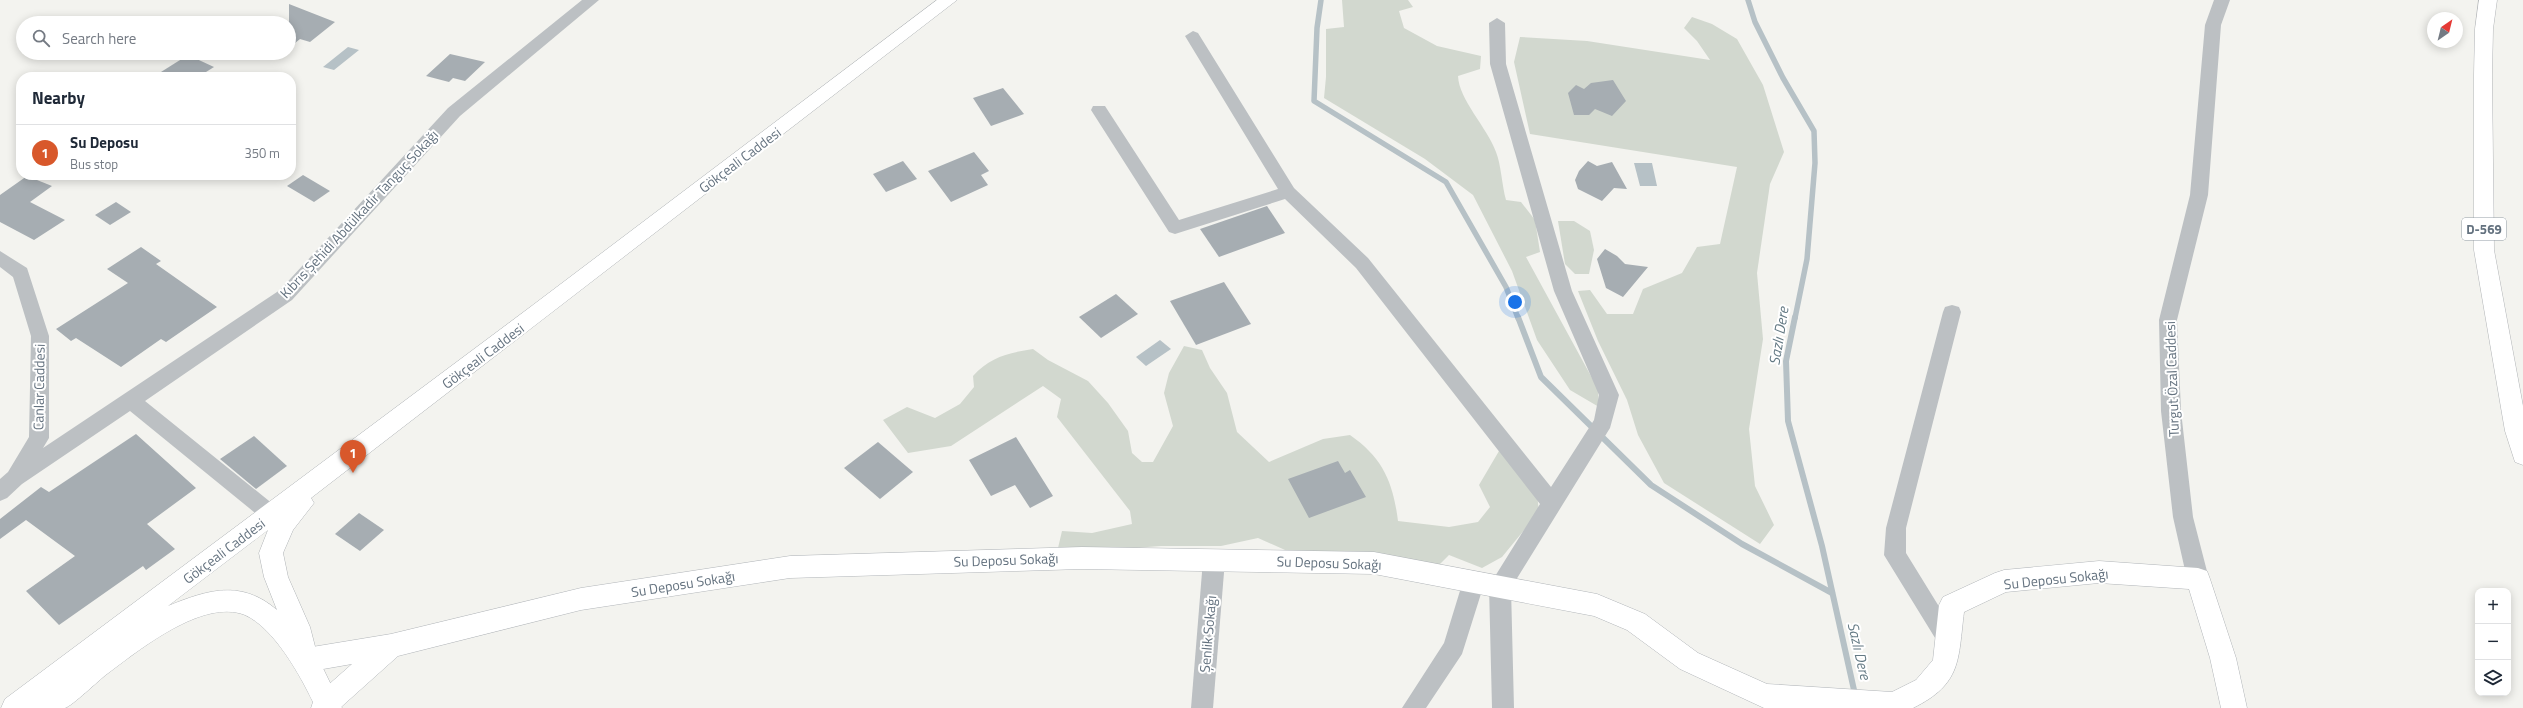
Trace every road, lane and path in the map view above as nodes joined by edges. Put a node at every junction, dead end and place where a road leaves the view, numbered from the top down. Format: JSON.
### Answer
{"nodes":[{"id":1,"x":591,"y":0,"type":"edge"},
{"id":2,"x":948,"y":0,"type":"edge"},
{"id":3,"x":2222,"y":0,"type":"edge"},
{"id":4,"x":2488,"y":0,"type":"edge"},
{"id":5,"x":1497,"y":23,"type":"dead end"},
{"id":6,"x":1193,"y":36,"type":"dead end"},
{"id":7,"x":1099,"y":110,"type":"dead end"},
{"id":8,"x":1288,"y":192,"type":"junction"},
{"id":9,"x":0,"y":258,"type":"edge"},
{"id":10,"x":1952,"y":312,"type":"dead end"},
{"id":11,"x":130,"y":400,"type":"junction"},
{"id":12,"x":368,"y":443,"type":"junction"},
{"id":13,"x":2523,"y":455,"type":"edge"},
{"id":14,"x":15,"y":478,"type":"junction"},
{"id":15,"x":0,"y":492,"type":"edge"},
{"id":16,"x":1551,"y":503,"type":"junction"},
{"id":17,"x":272,"y":515,"type":"junction"},
{"id":18,"x":1214,"y":560,"type":"junction"},
{"id":19,"x":2198,"y":579,"type":"junction"},
{"id":20,"x":1474,"y":582,"type":"junction"},
{"id":21,"x":1500,"y":586,"type":"junction"},
{"id":22,"x":1948,"y":639,"type":"junction"},
{"id":23,"x":391,"y":646,"type":"junction"},
{"id":24,"x":306,"y":660,"type":"junction"},
{"id":25,"x":326,"y":706,"type":"edge"},
{"id":26,"x":14,"y":708,"type":"edge"},
{"id":27,"x":45,"y":708,"type":"edge"},
{"id":28,"x":1202,"y":708,"type":"edge"},
{"id":29,"x":1413,"y":708,"type":"edge"},
{"id":30,"x":1503,"y":708,"type":"edge"},
{"id":31,"x":2234,"y":708,"type":"edge"}],
"edges":[{"from":1,"to":11,"type":"street","name":"Kıbrıs Şehidi Abdülkadir Tanguç Sokağı"},
{"from":2,"to":12,"type":"main road","name":"Gökçeali Caddesi"},
{"from":3,"to":19,"type":"street","name":"Turgut Özal Caddesi"},
{"from":4,"to":13,"type":"main road","number":"D-569"},
{"from":5,"to":16,"type":"street"},
{"from":6,"to":8,"type":"street"},
{"from":7,"to":8,"type":"street"},
{"from":8,"to":16,"type":"street"},
{"from":9,"to":14,"type":"street","name":"Canlar Caddesi"},
{"from":10,"to":22,"type":"street"},
{"from":11,"to":14,"type":"street","name":"Kıbrıs Şehidi Abdülkadir Tanguç Sokağı"},
{"from":11,"to":17,"type":"street"},
{"from":12,"to":17,"type":"main road","name":"Gökçeali Caddesi"},
{"from":12,"to":24,"type":"main road"},
{"from":14,"to":15,"type":"street","name":"Canlar Caddesi"},
{"from":16,"to":21,"type":"street"},
{"from":17,"to":26,"type":"main road","name":"Gökçeali Caddesi"},
{"from":18,"to":20,"type":"main road","name":"Su Deposu Sokağı"},
{"from":18,"to":23,"type":"main road","name":"Su Deposu Sokağı"},
{"from":18,"to":28,"type":"street","name":"Şenlik Sokağı"},
{"from":19,"to":22,"type":"main road","name":"Su Deposu Sokağı"},
{"from":19,"to":31,"type":"main road","name":"Turgut Özal Caddesi"},
{"from":20,"to":21,"type":"main road","name":"Su Deposu Sokağı"},
{"from":20,"to":29,"type":"street"},
{"from":21,"to":22,"type":"main road","name":"Su Deposu Sokağı"},
{"from":21,"to":30,"type":"street"},
{"from":23,"to":24,"type":"main road","name":"Su Deposu Sokağı"},
{"from":23,"to":25,"type":"main road","name":"Su Deposu Sokağı"},
{"from":24,"to":25,"type":"main road"},
{"from":24,"to":27,"type":"main road"}]}
